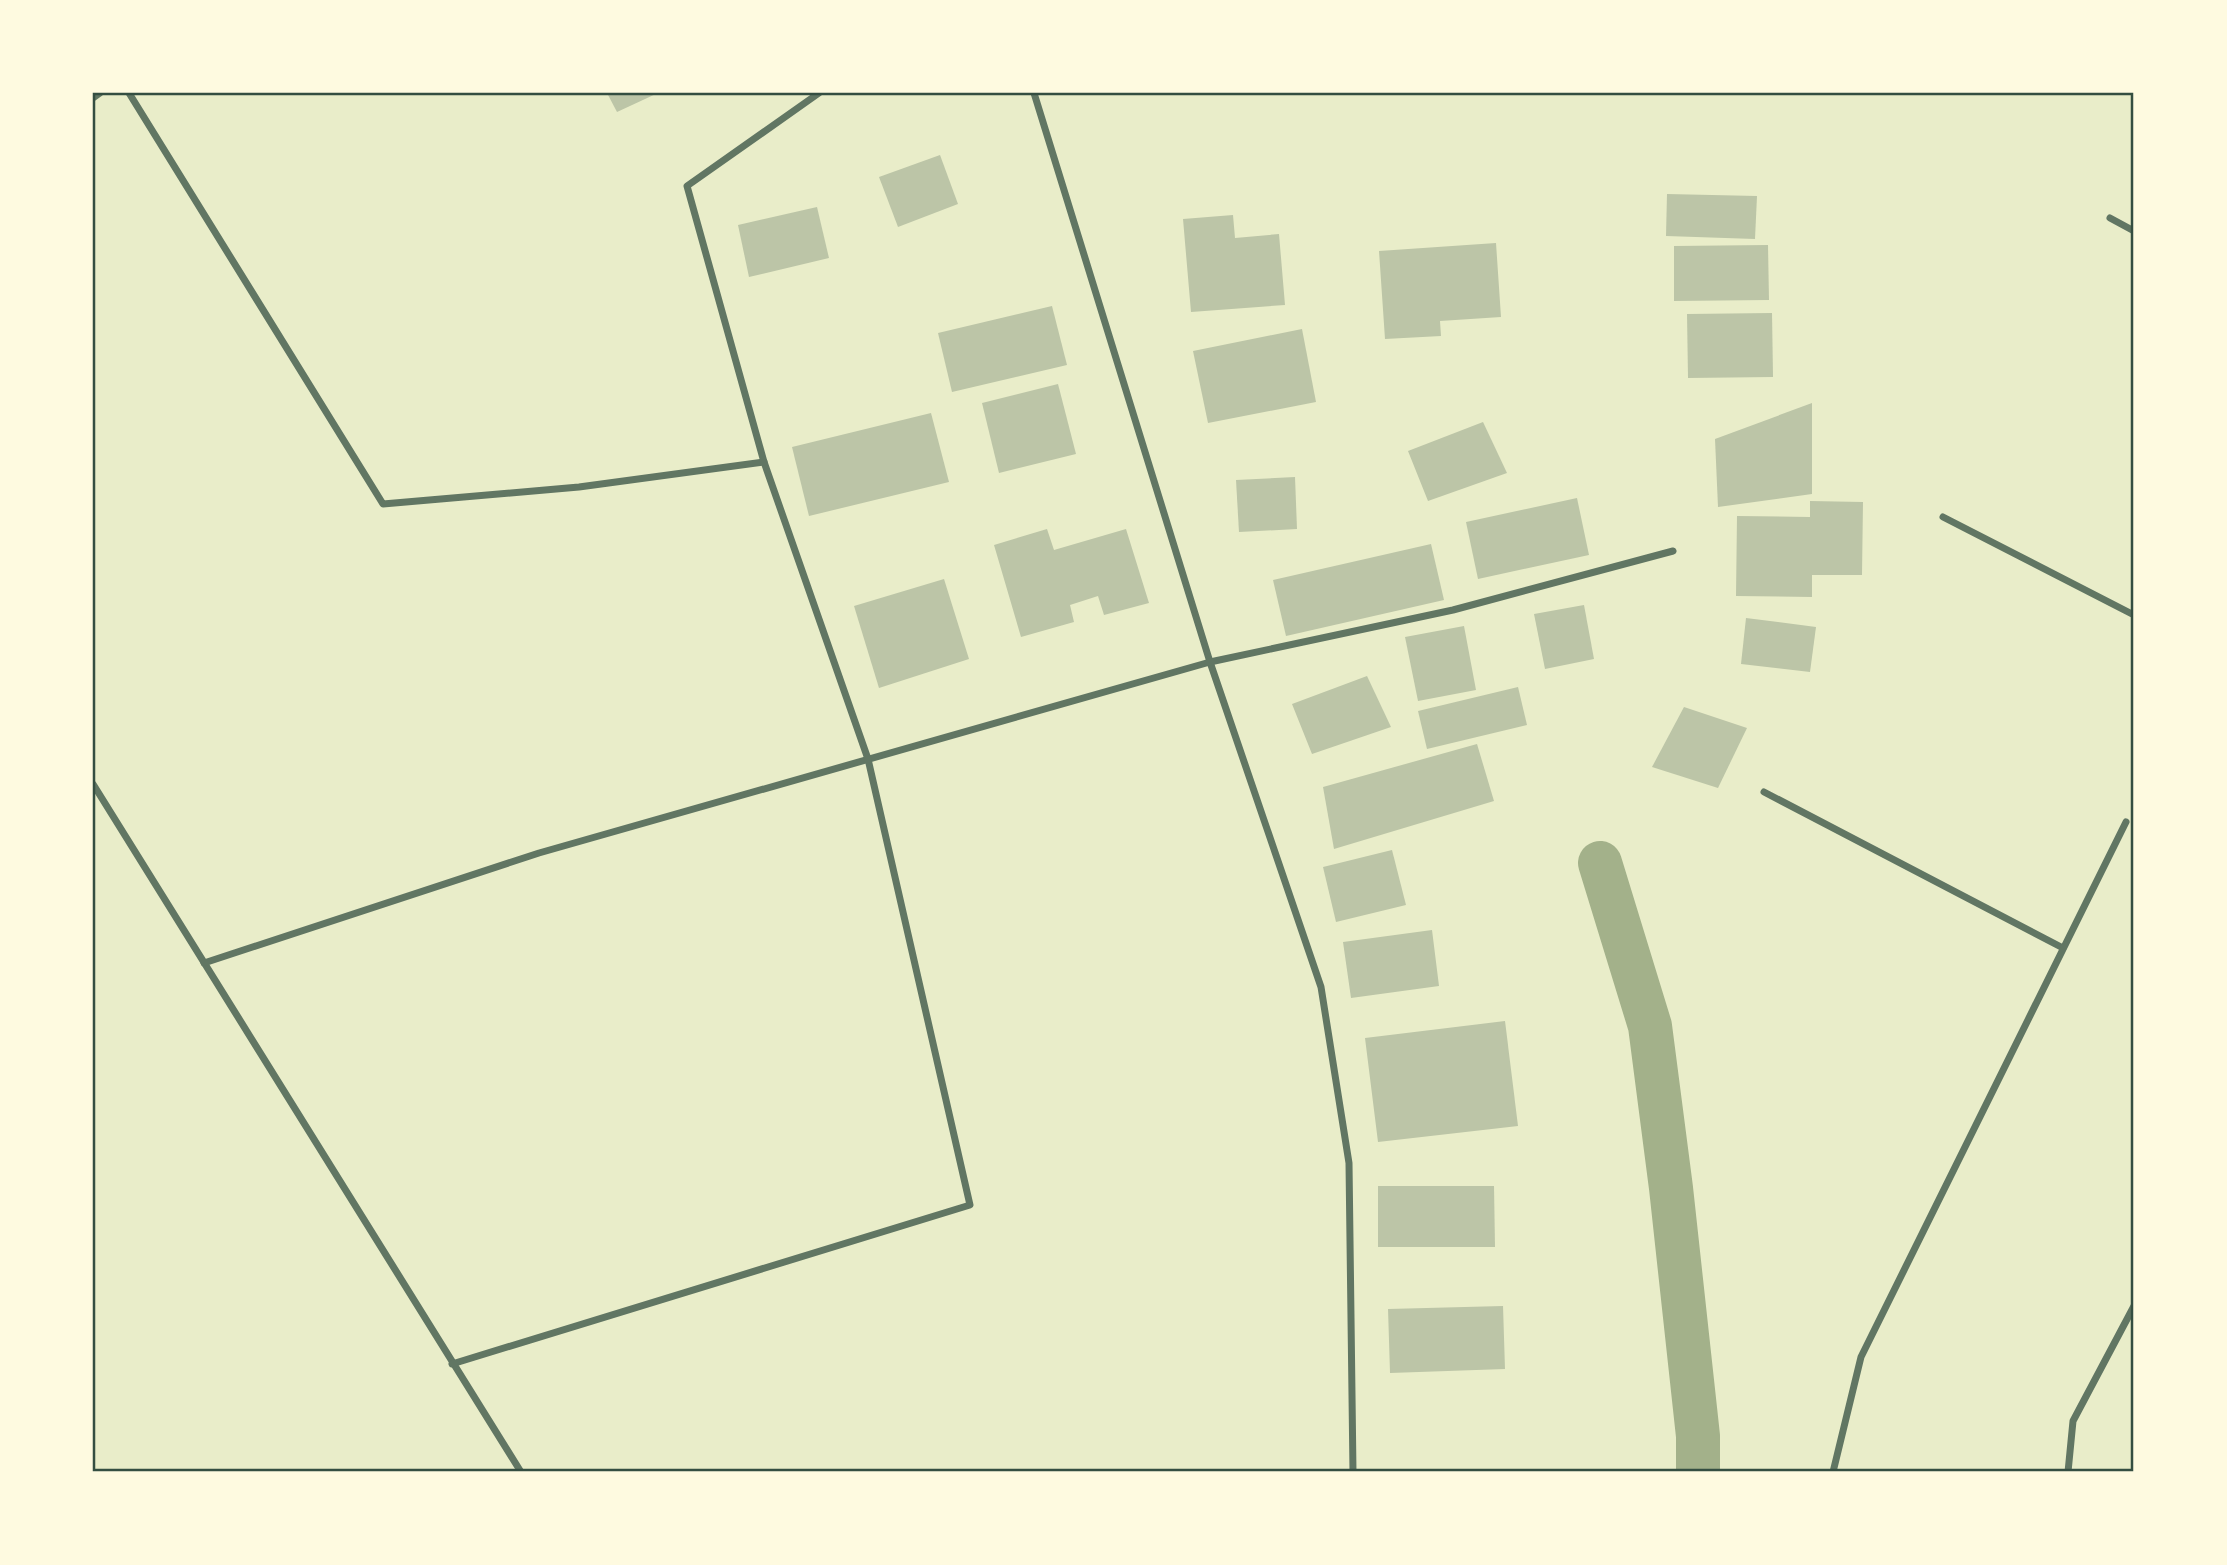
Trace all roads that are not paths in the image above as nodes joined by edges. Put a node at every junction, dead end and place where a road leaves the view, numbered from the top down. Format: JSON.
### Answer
{"nodes":[{"id":1,"x":100,"y":93,"type":"edge"},
{"id":2,"x":129,"y":93,"type":"edge"},
{"id":3,"x":819,"y":93,"type":"edge"},
{"id":4,"x":1034,"y":93,"type":"edge"},
{"id":5,"x":93,"y":98,"type":"edge"},
{"id":6,"x":2109,"y":218,"type":"dead end"},
{"id":7,"x":2134,"y":231,"type":"edge"},
{"id":8,"x":764,"y":462,"type":"junction"},
{"id":9,"x":1943,"y":517,"type":"dead end"},
{"id":10,"x":1673,"y":551,"type":"dead end"},
{"id":11,"x":2134,"y":615,"type":"edge"},
{"id":12,"x":1210,"y":662,"type":"junction"},
{"id":13,"x":868,"y":759,"type":"junction"},
{"id":14,"x":93,"y":784,"type":"edge"},
{"id":15,"x":1764,"y":792,"type":"dead end"},
{"id":16,"x":2126,"y":822,"type":"dead end"},
{"id":17,"x":2063,"y":948,"type":"junction"},
{"id":18,"x":204,"y":963,"type":"junction"},
{"id":19,"x":2134,"y":1306,"type":"edge"},
{"id":20,"x":452,"y":1364,"type":"junction"},
{"id":21,"x":521,"y":1472,"type":"edge"},
{"id":22,"x":1353,"y":1472,"type":"edge"},
{"id":23,"x":1833,"y":1472,"type":"edge"},
{"id":24,"x":2068,"y":1472,"type":"edge"}],
"edges":[{"from":1,"to":5,"type":"street"},
{"from":2,"to":8,"type":"street"},
{"from":3,"to":8,"type":"street"},
{"from":4,"to":12,"type":"street"},
{"from":6,"to":7,"type":"street"},
{"from":8,"to":13,"type":"street"},
{"from":9,"to":11,"type":"street"},
{"from":10,"to":12,"type":"street"},
{"from":12,"to":13,"type":"street"},
{"from":12,"to":22,"type":"street"},
{"from":13,"to":18,"type":"street"},
{"from":13,"to":20,"type":"street"},
{"from":14,"to":18,"type":"street"},
{"from":15,"to":17,"type":"street"},
{"from":16,"to":17,"type":"street"},
{"from":17,"to":23,"type":"street"},
{"from":18,"to":20,"type":"street"},
{"from":19,"to":24,"type":"street"},
{"from":20,"to":21,"type":"street"}]}
